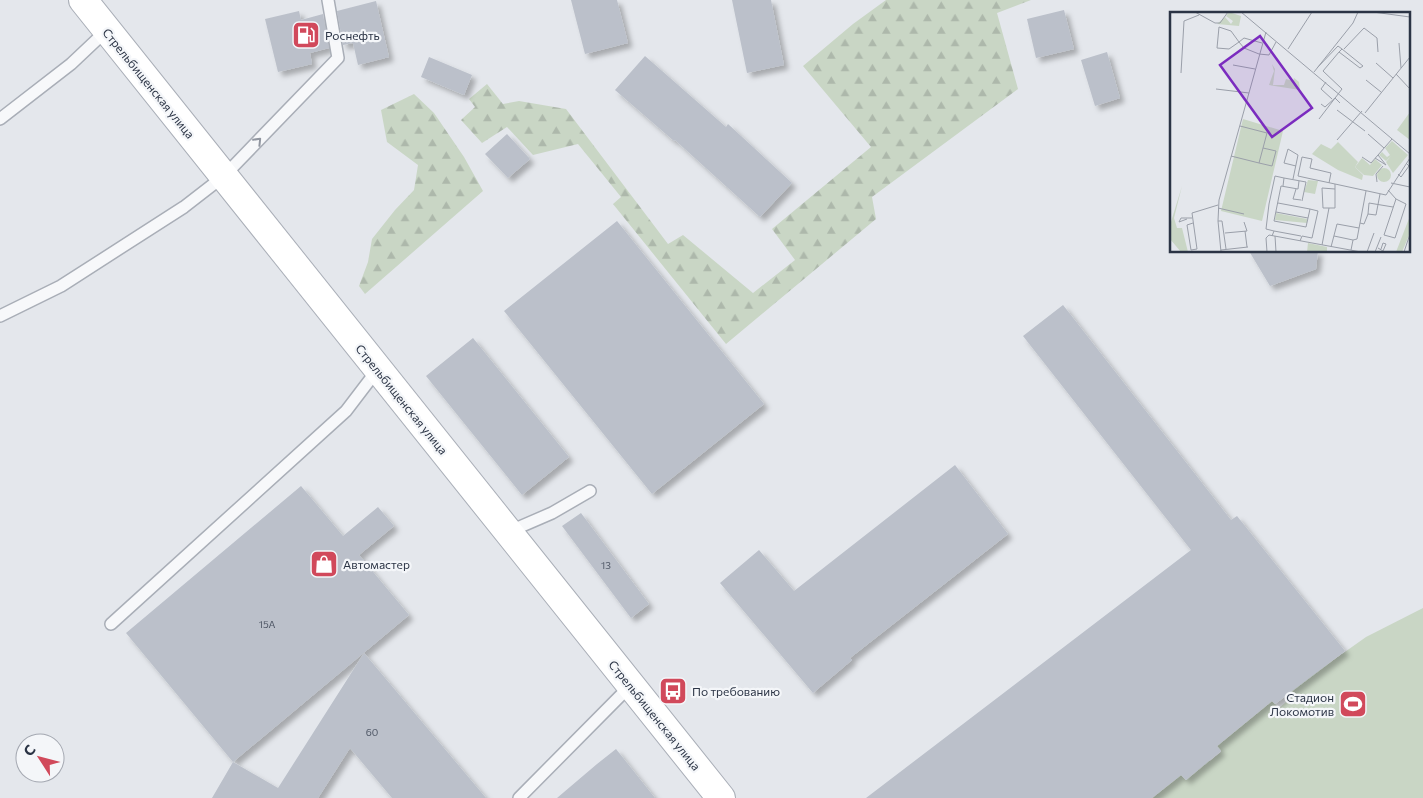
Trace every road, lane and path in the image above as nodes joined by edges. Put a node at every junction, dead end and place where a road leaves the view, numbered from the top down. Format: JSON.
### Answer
{"nodes":[{"id":1,"x":83,"y":0,"type":"edge"},
{"id":2,"x":328,"y":0,"type":"edge"},
{"id":3,"x":107,"y":30,"type":"junction"},
{"id":4,"x":0,"y":119,"type":"edge"},
{"id":5,"x":224,"y":176,"type":"junction"},
{"id":6,"x":0,"y":316,"type":"edge"},
{"id":7,"x":378,"y":369,"type":"junction"},
{"id":8,"x":590,"y":491,"type":"dead end"},
{"id":9,"x":508,"y":532,"type":"junction"},
{"id":10,"x":111,"y":624,"type":"dead end"},
{"id":11,"x":631,"y":685,"type":"junction"},
{"id":12,"x":519,"y":798,"type":"edge"},
{"id":13,"x":721,"y":798,"type":"edge"}],
"edges":[{"from":1,"to":3,"type":"main road","name":"Стрельбищенская улица"},
{"from":5,"to":2,"type":"lane","one_way":true},
{"from":3,"to":4,"type":"lane"},
{"from":3,"to":5,"type":"main road","name":"Стрельбищенская улица"},
{"from":5,"to":6,"type":"lane"},
{"from":5,"to":7,"type":"main road","name":"Стрельбищенская улица"},
{"from":7,"to":9,"type":"main road","name":"Стрельбищенская улица"},
{"from":7,"to":10,"type":"lane"},
{"from":8,"to":9,"type":"lane"},
{"from":9,"to":11,"type":"main road","name":"Стрельбищенская улица"},
{"from":11,"to":12,"type":"lane"},
{"from":11,"to":13,"type":"main road","name":"Стрельбищенская улица"}]}
